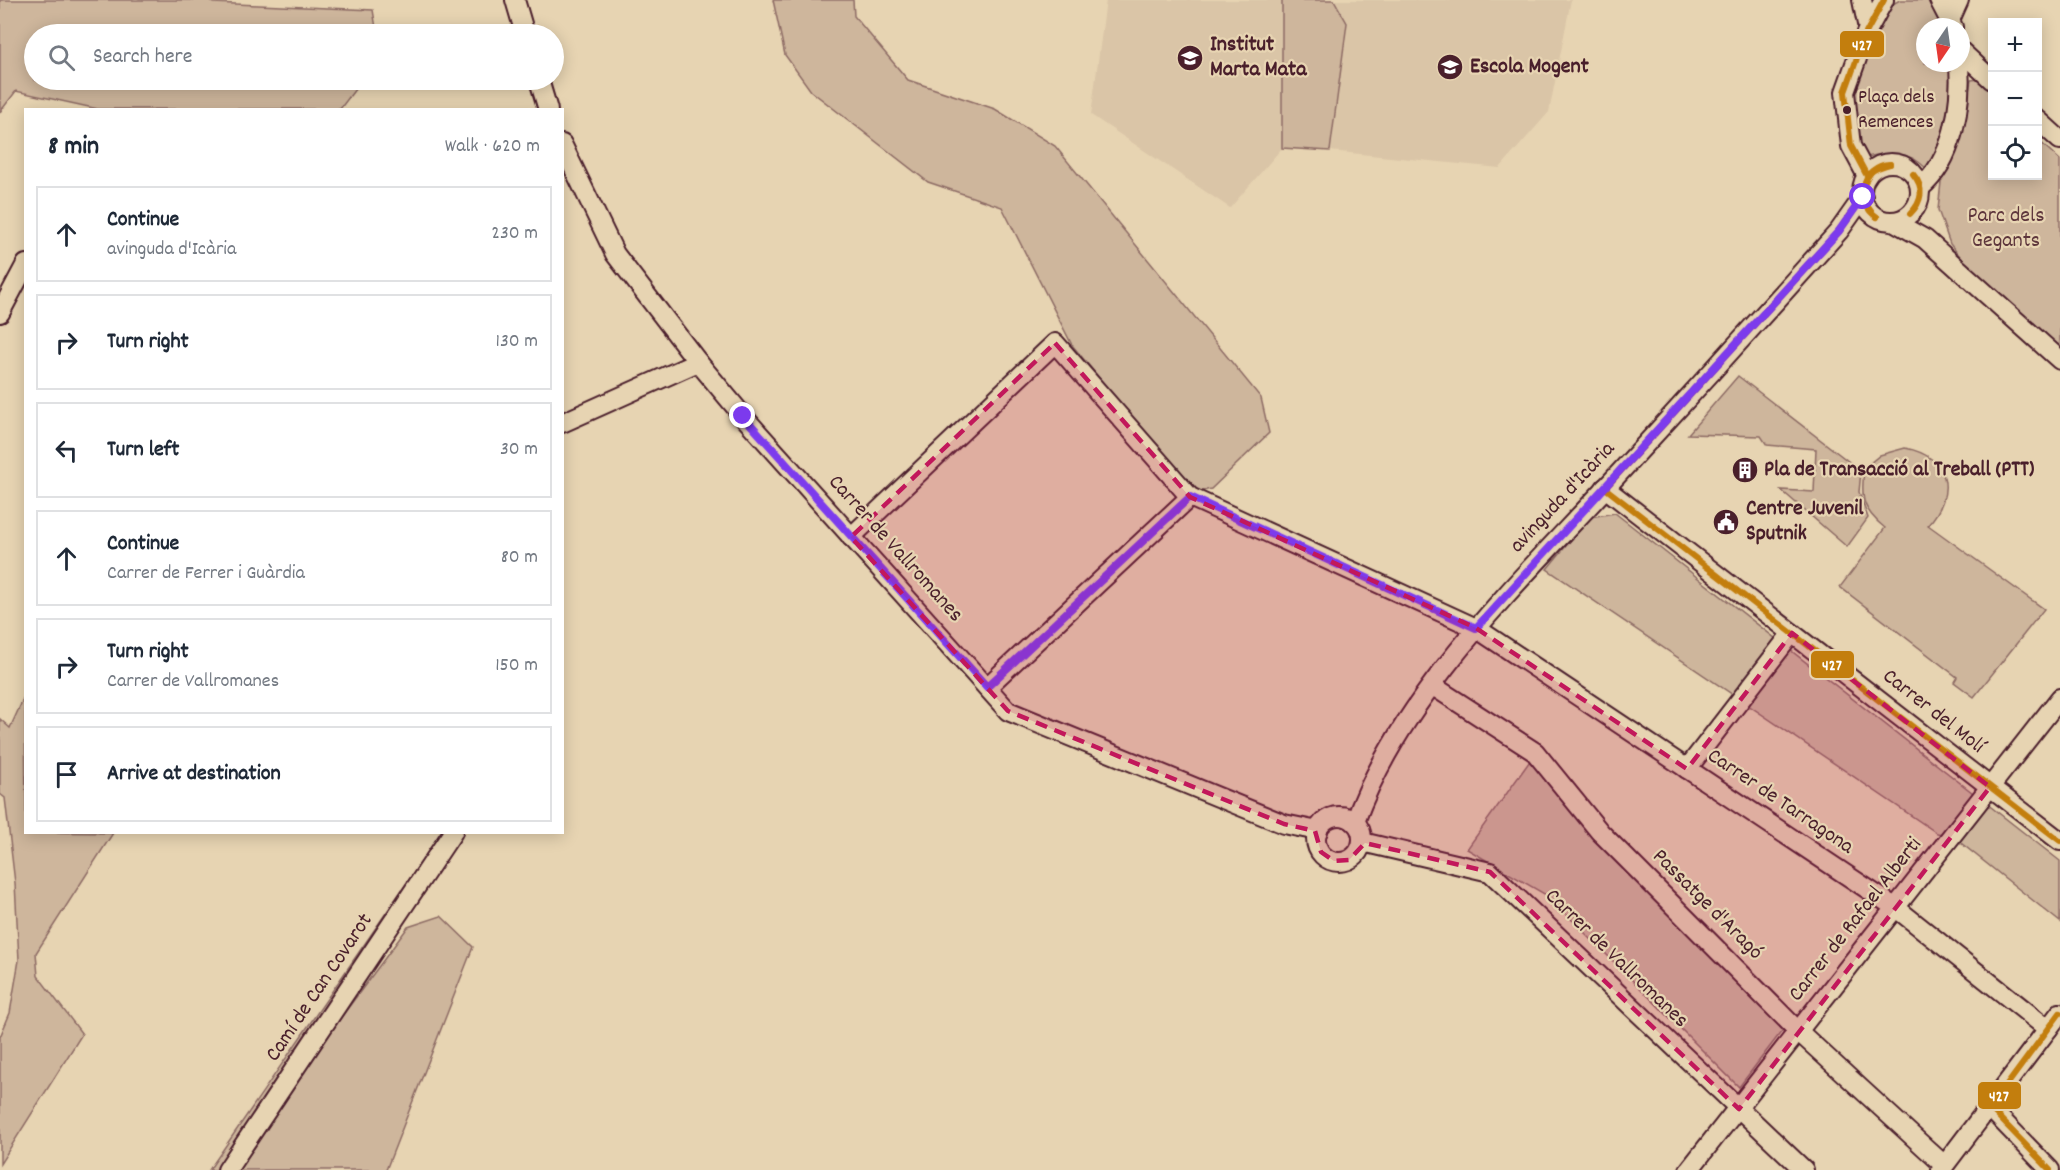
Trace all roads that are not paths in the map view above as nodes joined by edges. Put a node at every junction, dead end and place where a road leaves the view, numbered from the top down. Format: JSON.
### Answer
{"nodes":[{"id":1,"x":515,"y":0,"type":"edge"},
{"id":2,"x":1862,"y":0,"type":"edge"},
{"id":3,"x":1884,"y":0,"type":"edge"},
{"id":4,"x":1939,"y":0,"type":"edge"},
{"id":5,"x":1959,"y":0,"type":"edge"},
{"id":6,"x":1948,"y":18,"type":"edge"},
{"id":7,"x":1953,"y":18,"type":"edge"},
{"id":8,"x":522,"y":24,"type":"edge"},
{"id":9,"x":1868,"y":29,"type":"junction"},
{"id":10,"x":1970,"y":59,"type":"edge"},
{"id":11,"x":1959,"y":72,"type":"edge"},
{"id":12,"x":1988,"y":76,"type":"edge"},
{"id":13,"x":542,"y":90,"type":"edge"},
{"id":14,"x":547,"y":108,"type":"edge"},
{"id":15,"x":2042,"y":124,"type":"edge"},
{"id":16,"x":2060,"y":140,"type":"edge"},
{"id":17,"x":564,"y":148,"type":"edge"},
{"id":18,"x":1867,"y":176,"type":"junction"},
{"id":19,"x":1863,"y":197,"type":"junction"},
{"id":20,"x":1919,"y":197,"type":"junction"},
{"id":21,"x":1888,"y":220,"type":"junction"},
{"id":22,"x":1839,"y":231,"type":"junction"},
{"id":23,"x":1925,"y":239,"type":"junction"},
{"id":24,"x":24,"y":268,"type":"edge"},
{"id":25,"x":0,"y":313,"type":"edge"},
{"id":26,"x":2060,"y":360,"type":"edge"},
{"id":27,"x":698,"y":362,"type":"junction"},
{"id":28,"x":564,"y":422,"type":"edge"},
{"id":29,"x":1605,"y":488,"type":"junction"},
{"id":30,"x":1190,"y":497,"type":"junction"},
{"id":31,"x":851,"y":537,"type":"junction"},
{"id":32,"x":1476,"y":628,"type":"junction"},
{"id":33,"x":1792,"y":633,"type":"junction"},
{"id":34,"x":1433,"y":686,"type":"junction"},
{"id":35,"x":987,"y":687,"type":"junction"},
{"id":36,"x":2060,"y":698,"type":"edge"},
{"id":37,"x":1687,"y":768,"type":"junction"},
{"id":38,"x":1990,"y":787,"type":"junction"},
{"id":39,"x":1355,"y":822,"type":"junction"},
{"id":40,"x":1318,"y":831,"type":"junction"},
{"id":41,"x":452,"y":834,"type":"edge"},
{"id":42,"x":2060,"y":841,"type":"edge"},
{"id":43,"x":1362,"y":842,"type":"junction"},
{"id":44,"x":1896,"y":908,"type":"junction"},
{"id":45,"x":2060,"y":1013,"type":"edge"},
{"id":46,"x":2048,"y":1029,"type":"junction"},
{"id":47,"x":1799,"y":1032,"type":"junction"},
{"id":48,"x":1990,"y":1108,"type":"junction"},
{"id":49,"x":1739,"y":1109,"type":"junction"},
{"id":50,"x":1942,"y":1168,"type":"edge"},
{"id":51,"x":227,"y":1170,"type":"edge"},
{"id":52,"x":1689,"y":1170,"type":"edge"},
{"id":53,"x":1804,"y":1170,"type":"edge"},
{"id":54,"x":2050,"y":1170,"type":"edge"}],
"edges":[{"from":1,"to":8,"type":"street"},
{"from":2,"to":9,"type":"street"},
{"from":3,"to":9,"type":"street"},
{"from":4,"to":6,"type":"street"},
{"from":5,"to":7,"type":"street"},
{"from":9,"to":18,"type":"street"},
{"from":10,"to":12,"type":"street"},
{"from":11,"to":20,"type":"street"},
{"from":13,"to":14,"type":"street"},
{"from":15,"to":16,"type":"street"},
{"from":17,"to":27,"type":"street","name":"Carrer de Vallromanes"},
{"from":18,"to":19,"type":"street"},
{"from":18,"to":20,"type":"street"},
{"from":19,"to":21,"type":"street"},
{"from":19,"to":22,"type":"street","name":"avinguda d'Icària"},
{"from":20,"to":21,"type":"street"},
{"from":20,"to":23,"type":"street"},
{"from":21,"to":22,"type":"street"},
{"from":21,"to":23,"type":"street"},
{"from":22,"to":29,"type":"street","name":"avinguda d'Icària"},
{"from":23,"to":26,"type":"street"},
{"from":24,"to":25,"type":"street"},
{"from":27,"to":28,"type":"street"},
{"from":27,"to":31,"type":"street","name":"Carrer de Vallromanes"},
{"from":29,"to":32,"type":"street","name":"avinguda d'Icària"},
{"from":29,"to":33,"type":"street","name":"Carrer del Molí"},
{"from":30,"to":31,"type":"street"},
{"from":30,"to":32,"type":"street","name":"Carrer de Tarragona"},
{"from":30,"to":35,"type":"street"},
{"from":31,"to":35,"type":"street","name":"Carrer de Vallromanes"},
{"from":32,"to":34,"type":"street","name":"avinguda d'Icària"},
{"from":32,"to":37,"type":"street","name":"Carrer de Tarragona"},
{"from":33,"to":37,"type":"street"},
{"from":33,"to":38,"type":"street","name":"Carrer del Molí"},
{"from":34,"to":39,"type":"street","name":"avinguda d'Icària"},
{"from":34,"to":47,"type":"street","name":"Passatge d'Aragó"},
{"from":35,"to":40,"type":"street","name":"Carrer de Vallromanes"},
{"from":36,"to":38,"type":"street","name":"Carrer de Rafael Alberti"},
{"from":37,"to":44,"type":"street","name":"Carrer de Tarragona"},
{"from":38,"to":42,"type":"street","name":"Carrer del Molí"},
{"from":38,"to":44,"type":"street","name":"Carrer de Rafael Alberti"},
{"from":39,"to":40,"type":"street"},
{"from":39,"to":43,"type":"street"},
{"from":40,"to":43,"type":"street"},
{"from":41,"to":51,"type":"street","name":"Camí de Can Covarot"},
{"from":43,"to":49,"type":"street","name":"Carrer de Vallromanes"},
{"from":44,"to":46,"type":"street","name":"Carrer de Tarragona"},
{"from":44,"to":47,"type":"street","name":"Carrer de Rafael Alberti"},
{"from":45,"to":46,"type":"street"},
{"from":46,"to":48,"type":"street"},
{"from":47,"to":49,"type":"street","name":"Carrer de Rafael Alberti"},
{"from":47,"to":50,"type":"street","name":"Passatge d'Aragó"},
{"from":48,"to":50,"type":"street"},
{"from":48,"to":54,"type":"street"},
{"from":49,"to":52,"type":"street","name":"Carrer de Rafael Alberti"},
{"from":49,"to":53,"type":"street","name":"Carrer de Vallromanes"}]}
